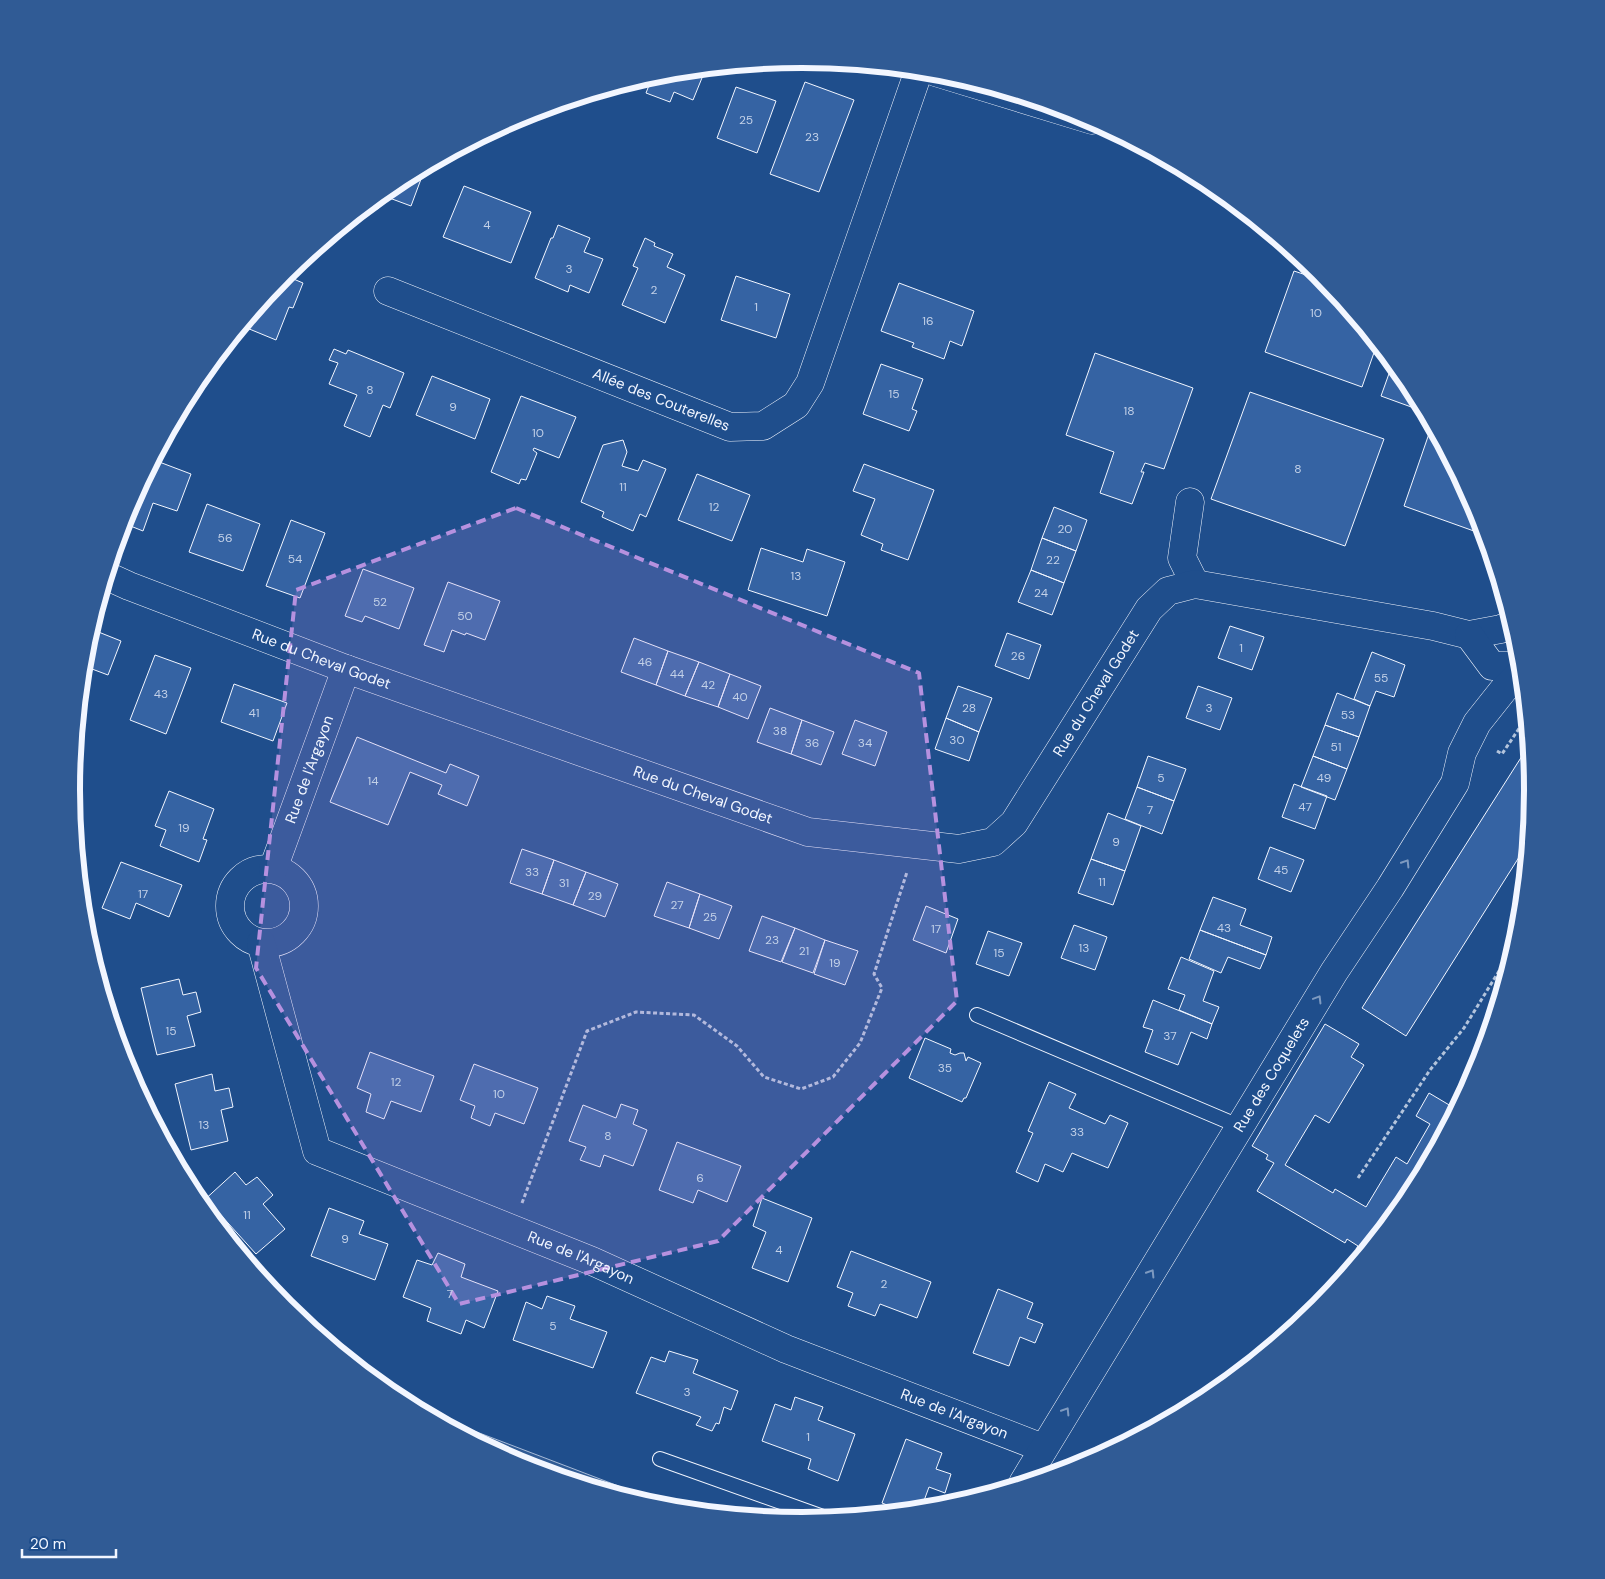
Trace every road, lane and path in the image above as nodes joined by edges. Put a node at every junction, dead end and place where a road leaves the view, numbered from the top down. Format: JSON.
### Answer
{"nodes":[{"id":1,"x":917,"y":77,"type":"edge"},
{"id":2,"x":388,"y":291,"type":"dead end"},
{"id":3,"x":1190,"y":502,"type":"dead end"},
{"id":4,"x":112,"y":578,"type":"edge"},
{"id":5,"x":1195,"y":584,"type":"junction"},
{"id":6,"x":1506,"y":627,"type":"edge"},
{"id":7,"x":1469,"y":635,"type":"junction"},
{"id":8,"x":1514,"y":666,"type":"edge"},
{"id":9,"x":346,"y":669,"type":"junction"},
{"id":10,"x":1515,"y":678,"type":"edge"},
{"id":11,"x":915,"y":844,"type":"junction"},
{"id":12,"x":273,"y":869,"type":"junction"},
{"id":13,"x":261,"y":943,"type":"junction"},
{"id":14,"x":1503,"y":965,"type":"edge"},
{"id":15,"x":977,"y":1015,"type":"dead end"},
{"id":16,"x":1241,"y":1127,"type":"junction"},
{"id":17,"x":1358,"y":1178,"type":"dead end"},
{"id":18,"x":512,"y":1229,"type":"junction"},
{"id":19,"x":1043,"y":1448,"type":"junction"},
{"id":20,"x":660,"y":1459,"type":"dead end"},
{"id":21,"x":1027,"y":1475,"type":"edge"},
{"id":22,"x":808,"y":1512,"type":"edge"}],
"edges":[{"from":1,"to":2,"type":"street","name":"Allée des Couterelles"},
{"from":3,"to":5,"type":"street"},
{"from":4,"to":9,"type":"street","name":"Rue du Cheval Godet"},
{"from":5,"to":7,"type":"street","name":"Rue du Cheval Godet"},
{"from":5,"to":11,"type":"street","name":"Rue du Cheval Godet"},
{"from":6,"to":7,"type":"street","name":"Rue du Cheval Godet"},
{"from":7,"to":8,"type":"street"},
{"from":9,"to":11,"type":"street","name":"Rue du Cheval Godet"},
{"from":9,"to":12,"type":"street","name":"Rue de l'Argayon"},
{"from":16,"to":10,"type":"street","name":"Rue des Coquelets","one_way":true},
{"from":11,"to":18,"type":"path"},
{"from":12,"to":13,"type":"street"},
{"from":12,"to":13,"type":"street"},
{"from":13,"to":18,"type":"street","name":"Rue de l'Argayon"},
{"from":14,"to":17,"type":"path"},
{"from":15,"to":16,"type":"lane"},
{"from":19,"to":16,"type":"street","name":"Rue des Coquelets","one_way":true},
{"from":18,"to":19,"type":"street","name":"Rue de l'Argayon"},
{"from":19,"to":21,"type":"street","name":"Rue des Coquelets"},
{"from":20,"to":22,"type":"lane"}]}
